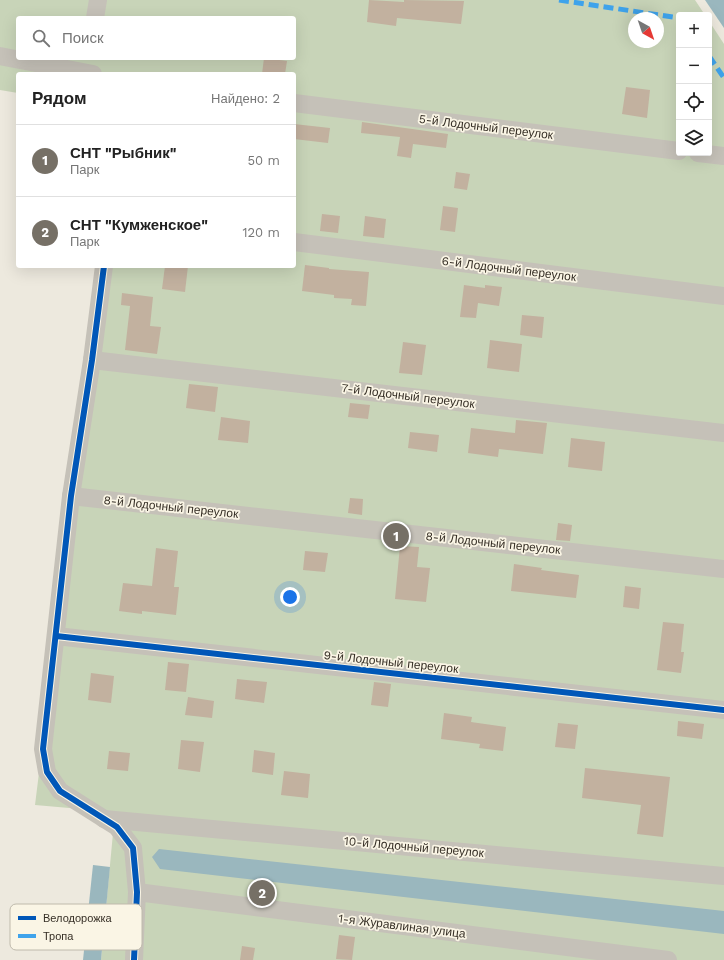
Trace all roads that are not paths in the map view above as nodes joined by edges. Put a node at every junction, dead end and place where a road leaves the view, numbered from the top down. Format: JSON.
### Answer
{"nodes":[{"id":1,"x":98,"y":0,"type":"edge"},
{"id":2,"x":95,"y":16,"type":"edge"},
{"id":3,"x":0,"y":56,"type":"edge"},
{"id":4,"x":16,"y":59,"type":"edge"},
{"id":5,"x":25,"y":60,"type":"edge"},
{"id":6,"x":88,"y":70,"type":"edge"},
{"id":7,"x":296,"y":103,"type":"edge"},
{"id":8,"x":676,"y":151,"type":"edge"},
{"id":9,"x":712,"y":155,"type":"edge"},
{"id":10,"x":724,"y":156,"type":"edge"},
{"id":11,"x":296,"y":242,"type":"edge"},
{"id":12,"x":104,"y":268,"type":"edge"},
{"id":13,"x":724,"y":296,"type":"edge"},
{"id":14,"x":92,"y":360,"type":"junction"},
{"id":15,"x":724,"y":432,"type":"edge"},
{"id":16,"x":71,"y":496,"type":"junction"},
{"id":17,"x":724,"y":570,"type":"edge"},
{"id":18,"x":56,"y":636,"type":"junction"},
{"id":19,"x":724,"y":710,"type":"edge"},
{"id":20,"x":104,"y":819,"type":"junction"},
{"id":21,"x":724,"y":876,"type":"edge"},
{"id":22,"x":137,"y":892,"type":"junction"},
{"id":23,"x":136,"y":904,"type":"edge"},
{"id":24,"x":134,"y":950,"type":"edge"},
{"id":25,"x":134,"y":960,"type":"edge"},
{"id":26,"x":668,"y":960,"type":"edge"}],
"edges":[{"from":1,"to":2,"type":"street"},
{"from":3,"to":4,"type":"street"},
{"from":5,"to":6,"type":"street"},
{"from":7,"to":8,"type":"street","name":"5-й Лодочный переулок"},
{"from":9,"to":10,"type":"street"},
{"from":11,"to":13,"type":"street","name":"6-й Лодочный переулок"},
{"from":12,"to":14,"type":"street"},
{"from":14,"to":15,"type":"street","name":"7-й Лодочный переулок"},
{"from":14,"to":16,"type":"street"},
{"from":16,"to":17,"type":"street","name":"8-й Лодочный переулок"},
{"from":16,"to":18,"type":"street"},
{"from":18,"to":19,"type":"street","name":"9-й Лодочный переулок"},
{"from":18,"to":20,"type":"street"},
{"from":20,"to":21,"type":"street","name":"10-й Лодочный переулок"},
{"from":20,"to":22,"type":"street"},
{"from":22,"to":23,"type":"street"},
{"from":22,"to":26,"type":"street","name":"1-я Журавлиная улица"},
{"from":24,"to":25,"type":"street"}]}
